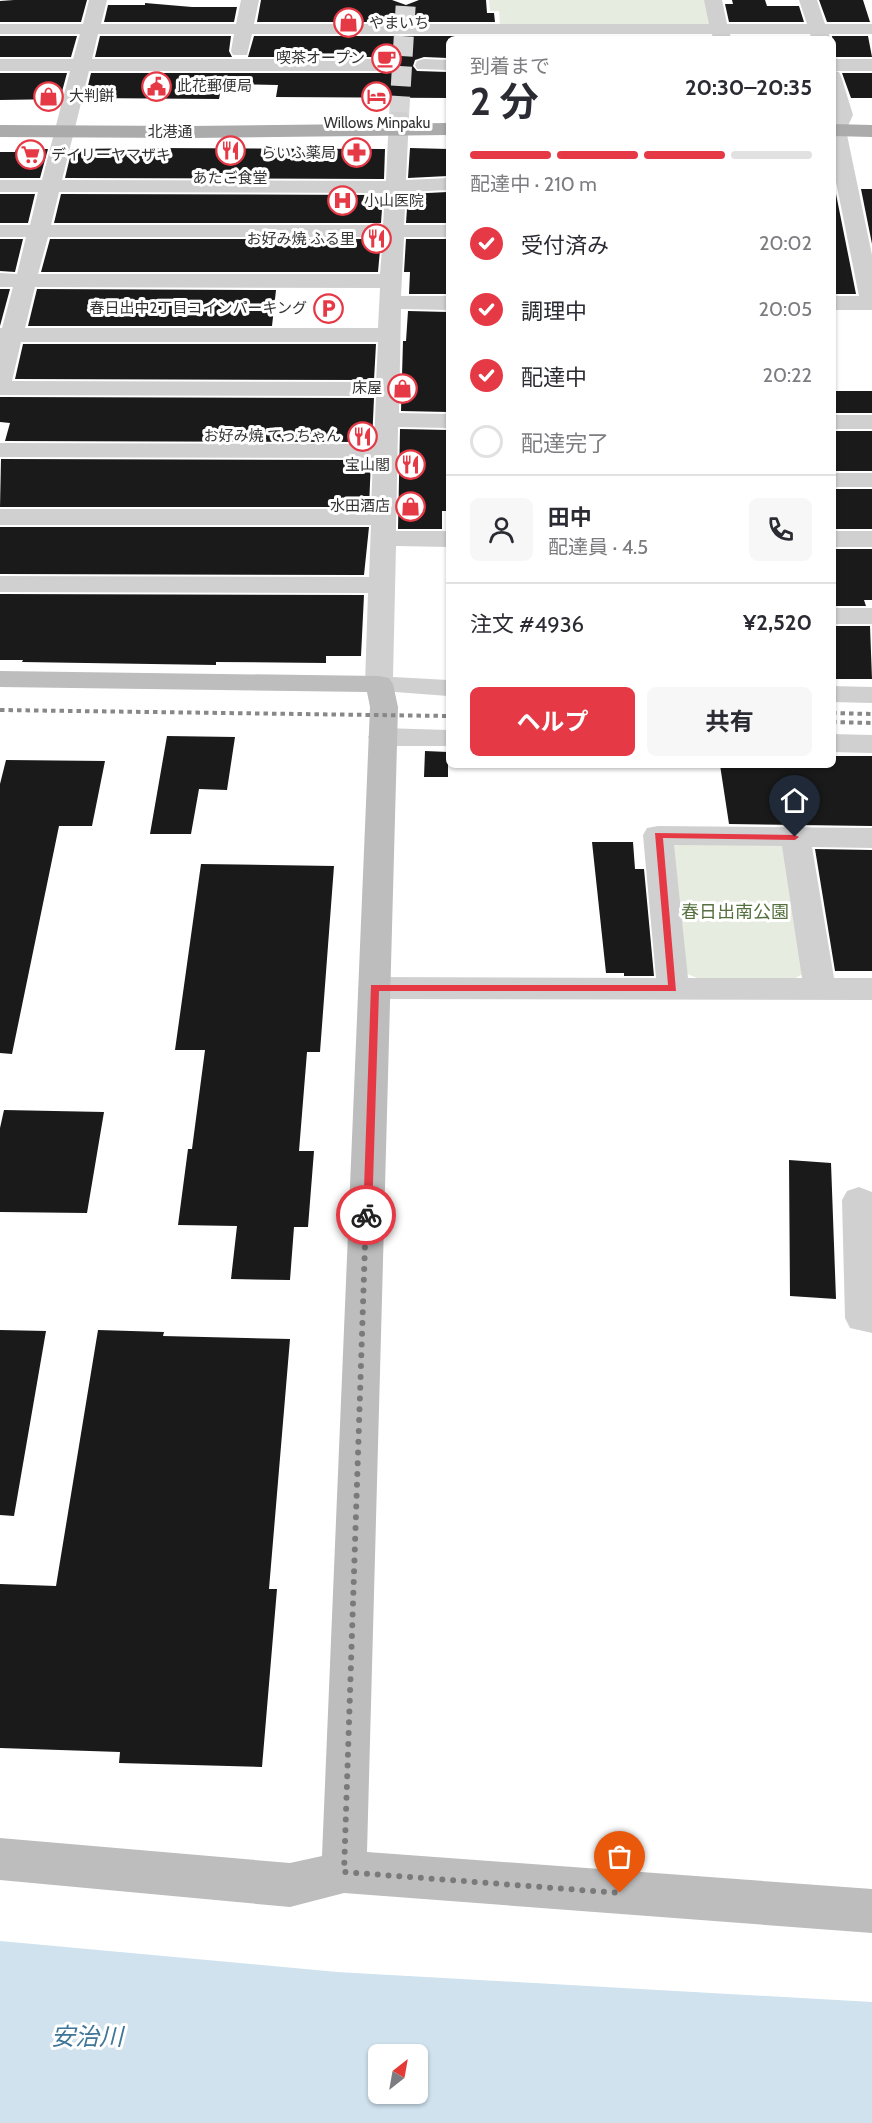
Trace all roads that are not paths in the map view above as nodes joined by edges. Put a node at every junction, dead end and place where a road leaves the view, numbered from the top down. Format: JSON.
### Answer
{"nodes":[{"id":1,"x":98,"y":0,"type":"edge"},
{"id":2,"x":250,"y":0,"type":"edge"},
{"id":3,"x":713,"y":0,"type":"edge"},
{"id":4,"x":808,"y":0,"type":"edge"},
{"id":5,"x":0,"y":29,"type":"edge"},
{"id":6,"x":89,"y":29,"type":"junction"},
{"id":7,"x":243,"y":29,"type":"junction"},
{"id":8,"x":872,"y":29,"type":"edge"},
{"id":9,"x":592,"y":34,"type":"edge"},
{"id":10,"x":722,"y":34,"type":"edge"},
{"id":11,"x":819,"y":34,"type":"edge"},
{"id":12,"x":0,"y":65,"type":"edge"},
{"id":13,"x":81,"y":65,"type":"junction"},
{"id":14,"x":238,"y":65,"type":"junction"},
{"id":15,"x":386,"y":65,"type":"dead end"},
{"id":16,"x":423,"y":65,"type":"dead end"},
{"id":17,"x":446,"y":65,"type":"edge"},
{"id":18,"x":836,"y":65,"type":"edge"},
{"id":19,"x":872,"y":65,"type":"edge"},
{"id":20,"x":872,"y":115,"type":"edge"},
{"id":21,"x":0,"y":116,"type":"edge"},
{"id":22,"x":446,"y":116,"type":"edge"},
{"id":23,"x":836,"y":122,"type":"edge"},
{"id":24,"x":68,"y":123,"type":"junction"},
{"id":25,"x":398,"y":123,"type":"junction"},
{"id":26,"x":446,"y":129,"type":"edge"},
{"id":27,"x":0,"y":131,"type":"edge"},
{"id":28,"x":872,"y":131,"type":"edge"},
{"id":29,"x":394,"y":184,"type":"junction"},
{"id":30,"x":446,"y":184,"type":"edge"},
{"id":31,"x":848,"y":184,"type":"edge"},
{"id":32,"x":0,"y":186,"type":"edge"},
{"id":33,"x":52,"y":186,"type":"junction"},
{"id":34,"x":864,"y":229,"type":"edge"},
{"id":35,"x":836,"y":230,"type":"edge"},
{"id":36,"x":0,"y":231,"type":"edge"},
{"id":37,"x":40,"y":231,"type":"junction"},
{"id":38,"x":446,"y":231,"type":"edge"},
{"id":39,"x":393,"y":232,"type":"junction"},
{"id":40,"x":0,"y":280,"type":"edge"},
{"id":41,"x":27,"y":280,"type":"junction"},
{"id":42,"x":391,"y":292,"type":"junction"},
{"id":43,"x":446,"y":303,"type":"edge"},
{"id":44,"x":836,"y":303,"type":"edge"},
{"id":45,"x":872,"y":303,"type":"edge"},
{"id":46,"x":6,"y":335,"type":"edge"},
{"id":47,"x":390,"y":335,"type":"junction"},
{"id":48,"x":0,"y":381,"type":"edge"},
{"id":49,"x":0,"y":388,"type":"edge"},
{"id":50,"x":388,"y":389,"type":"junction"},
{"id":51,"x":387,"y":420,"type":"junction"},
{"id":52,"x":446,"y":421,"type":"edge"},
{"id":53,"x":836,"y":422,"type":"edge"},
{"id":54,"x":872,"y":422,"type":"edge"},
{"id":55,"x":0,"y":450,"type":"edge"},
{"id":56,"x":385,"y":451,"type":"junction"},
{"id":57,"x":836,"y":480,"type":"edge"},
{"id":58,"x":872,"y":480,"type":"edge"},
{"id":59,"x":0,"y":517,"type":"edge"},
{"id":60,"x":382,"y":527,"type":"junction"},
{"id":61,"x":446,"y":539,"type":"edge"},
{"id":62,"x":836,"y":539,"type":"edge"},
{"id":63,"x":872,"y":539,"type":"edge"},
{"id":64,"x":0,"y":584,"type":"edge"},
{"id":65,"x":382,"y":585,"type":"junction"},
{"id":66,"x":836,"y":616,"type":"edge"},
{"id":67,"x":872,"y":616,"type":"edge"},
{"id":68,"x":0,"y":679,"type":"edge"},
{"id":69,"x":379,"y":684,"type":"junction"},
{"id":70,"x":446,"y":688,"type":"edge"},
{"id":71,"x":836,"y":694,"type":"edge"},
{"id":72,"x":872,"y":695,"type":"edge"},
{"id":73,"x":382,"y":737,"type":"junction"},
{"id":74,"x":446,"y":738,"type":"edge"},
{"id":75,"x":836,"y":743,"type":"edge"},
{"id":76,"x":872,"y":744,"type":"edge"},
{"id":77,"x":795,"y":837,"type":"junction"},
{"id":78,"x":872,"y":838,"type":"edge"},
{"id":79,"x":374,"y":988,"type":"junction"},
{"id":80,"x":673,"y":988,"type":"junction"},
{"id":81,"x":820,"y":989,"type":"junction"},
{"id":82,"x":872,"y":989,"type":"edge"},
{"id":83,"x":863,"y":1213,"type":"edge"},
{"id":84,"x":872,"y":1318,"type":"edge"},
{"id":85,"x":0,"y":1858,"type":"edge"},
{"id":86,"x":344,"y":1872,"type":"junction"},
{"id":87,"x":872,"y":1911,"type":"edge"}],
"edges":[{"from":1,"to":6,"type":"street"},
{"from":2,"to":7,"type":"street"},
{"from":3,"to":10,"type":"street"},
{"from":4,"to":11,"type":"street"},
{"from":5,"to":6,"type":"street"},
{"from":6,"to":7,"type":"street"},
{"from":6,"to":13,"type":"street"},
{"from":7,"to":9,"type":"street"},
{"from":7,"to":14,"type":"street"},
{"from":8,"to":11,"type":"street"},
{"from":9,"to":10,"type":"street"},
{"from":10,"to":11,"type":"street"},
{"from":12,"to":13,"type":"street"},
{"from":13,"to":14,"type":"street"},
{"from":13,"to":24,"type":"street"},
{"from":14,"to":15,"type":"street"},
{"from":16,"to":17,"type":"street"},
{"from":18,"to":19,"type":"street"},
{"from":20,"to":23,"type":"main road"},
{"from":21,"to":24,"type":"main road","name":"北港通"},
{"from":22,"to":25,"type":"main road","name":"北港通"},
{"from":23,"to":28,"type":"main road"},
{"from":23,"to":31,"type":"street"},
{"from":24,"to":25,"type":"main road","name":"北港通"},
{"from":24,"to":27,"type":"main road","name":"北港通"},
{"from":24,"to":33,"type":"street"},
{"from":25,"to":26,"type":"main road","name":"北港通"},
{"from":25,"to":29,"type":"street"},
{"from":29,"to":30,"type":"street"},
{"from":29,"to":33,"type":"street"},
{"from":29,"to":39,"type":"street"},
{"from":31,"to":34,"type":"street"},
{"from":32,"to":33,"type":"street"},
{"from":33,"to":37,"type":"street"},
{"from":34,"to":35,"type":"street"},
{"from":34,"to":45,"type":"street"},
{"from":36,"to":37,"type":"street"},
{"from":37,"to":39,"type":"street"},
{"from":37,"to":41,"type":"street"},
{"from":38,"to":39,"type":"street"},
{"from":39,"to":42,"type":"street"},
{"from":40,"to":41,"type":"street"},
{"from":41,"to":42,"type":"street"},
{"from":41,"to":46,"type":"street"},
{"from":42,"to":43,"type":"street"},
{"from":42,"to":47,"type":"street"},
{"from":44,"to":45,"type":"street"},
{"from":46,"to":47,"type":"street"},
{"from":46,"to":48,"type":"street"},
{"from":47,"to":50,"type":"street"},
{"from":49,"to":50,"type":"street"},
{"from":50,"to":51,"type":"street"},
{"from":51,"to":52,"type":"street"},
{"from":51,"to":56,"type":"street"},
{"from":53,"to":54,"type":"street"},
{"from":55,"to":56,"type":"street"},
{"from":56,"to":60,"type":"street"},
{"from":57,"to":58,"type":"street"},
{"from":59,"to":60,"type":"street"},
{"from":60,"to":61,"type":"street"},
{"from":60,"to":65,"type":"street"},
{"from":62,"to":63,"type":"street"},
{"from":64,"to":65,"type":"street"},
{"from":65,"to":69,"type":"street"},
{"from":66,"to":67,"type":"street"},
{"from":68,"to":69,"type":"street"},
{"from":69,"to":70,"type":"street"},
{"from":69,"to":73,"type":"street"},
{"from":71,"to":72,"type":"street"},
{"from":73,"to":74,"type":"street"},
{"from":73,"to":79,"type":"street"},
{"from":75,"to":76,"type":"street"},
{"from":77,"to":78,"type":"street"},
{"from":77,"to":80,"type":"street"},
{"from":77,"to":81,"type":"street"},
{"from":79,"to":80,"type":"street"},
{"from":79,"to":86,"type":"street"},
{"from":80,"to":81,"type":"street"},
{"from":81,"to":82,"type":"street"},
{"from":83,"to":84,"type":"street"},
{"from":85,"to":86,"type":"street"},
{"from":86,"to":87,"type":"street"}]}
